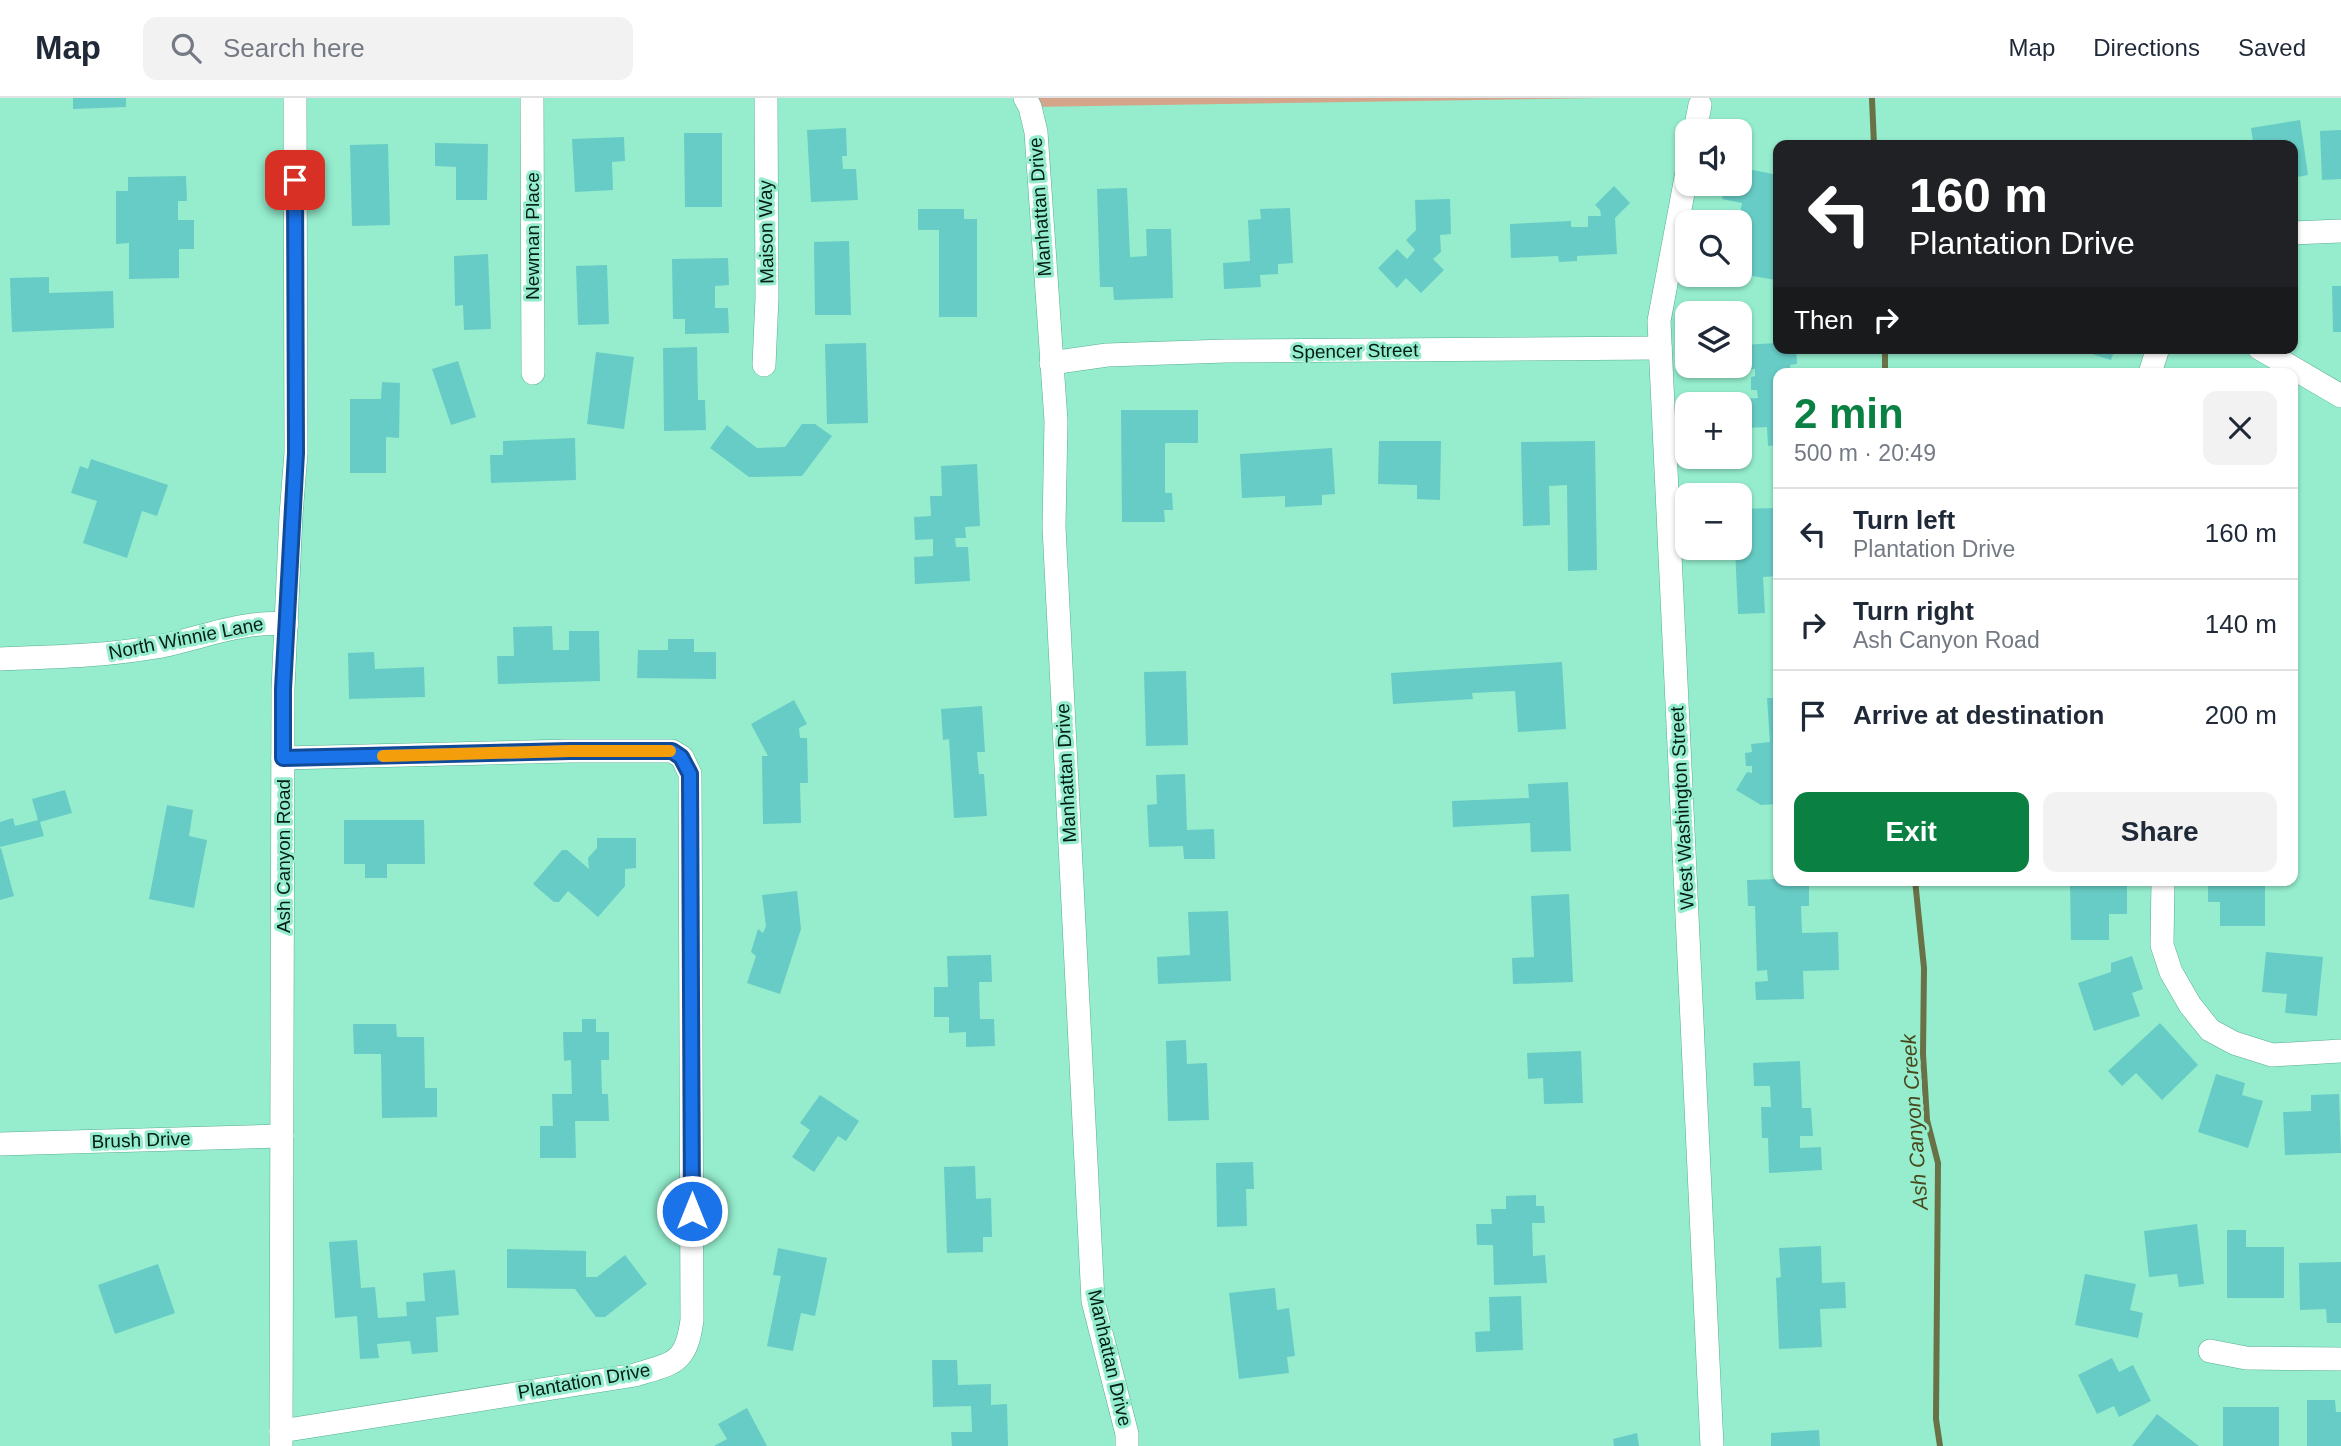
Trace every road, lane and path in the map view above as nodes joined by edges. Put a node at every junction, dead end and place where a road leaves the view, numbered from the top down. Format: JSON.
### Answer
{"nodes":[{"id":1,"x":295,"y":98,"type":"edge"},
{"id":2,"x":532,"y":98,"type":"edge"},
{"id":3,"x":766,"y":98,"type":"edge"},
{"id":4,"x":1025,"y":98,"type":"edge"},
{"id":5,"x":1700,"y":105,"type":"dead end"},
{"id":6,"x":1697,"y":119,"type":"edge"},
{"id":7,"x":1682,"y":196,"type":"edge"},
{"id":8,"x":2341,"y":230,"type":"edge"},
{"id":9,"x":2298,"y":233,"type":"edge"},
{"id":10,"x":1660,"y":348,"type":"junction"},
{"id":11,"x":2269,"y":354,"type":"edge"},
{"id":12,"x":1051,"y":363,"type":"junction"},
{"id":13,"x":764,"y":365,"type":"dead end"},
{"id":14,"x":2293,"y":368,"type":"edge"},
{"id":15,"x":2298,"y":371,"type":"edge"},
{"id":16,"x":533,"y":373,"type":"dead end"},
{"id":17,"x":2341,"y":396,"type":"edge"},
{"id":18,"x":287,"y":624,"type":"junction"},
{"id":19,"x":0,"y":659,"type":"edge"},
{"id":20,"x":283,"y":758,"type":"junction"},
{"id":21,"x":2163,"y":886,"type":"edge"},
{"id":22,"x":2341,"y":1051,"type":"edge"},
{"id":23,"x":282,"y":1136,"type":"junction"},
{"id":24,"x":0,"y":1144,"type":"edge"},
{"id":25,"x":2210,"y":1351,"type":"dead end"},
{"id":26,"x":2341,"y":1359,"type":"edge"},
{"id":27,"x":281,"y":1439,"type":"edge"},
{"id":28,"x":1127,"y":1446,"type":"edge"},
{"id":29,"x":1712,"y":1446,"type":"edge"}],
"edges":[{"from":1,"to":18,"type":"street","name":"Ash Canyon Road"},
{"from":2,"to":16,"type":"street","name":"Newman Place"},
{"from":3,"to":13,"type":"street","name":"Maison Way"},
{"from":4,"to":12,"type":"street","name":"Manhattan Drive"},
{"from":5,"to":6,"type":"street"},
{"from":7,"to":10,"type":"street","name":"West Washington Street"},
{"from":8,"to":9,"type":"street"},
{"from":10,"to":12,"type":"street","name":"Spencer Street"},
{"from":10,"to":29,"type":"street","name":"West Washington Street"},
{"from":11,"to":14,"type":"street"},
{"from":12,"to":28,"type":"street","name":"Manhattan Drive"},
{"from":15,"to":17,"type":"street"},
{"from":18,"to":19,"type":"street","name":"North Winnie Lane"},
{"from":18,"to":20,"type":"street","name":"Ash Canyon Road"},
{"from":20,"to":23,"type":"street","name":"Ash Canyon Road"},
{"from":20,"to":27,"type":"street","name":"Plantation Drive"},
{"from":21,"to":22,"type":"street"},
{"from":23,"to":24,"type":"street","name":"Brush Drive"},
{"from":23,"to":27,"type":"street","name":"Ash Canyon Road"},
{"from":25,"to":26,"type":"street"}]}
